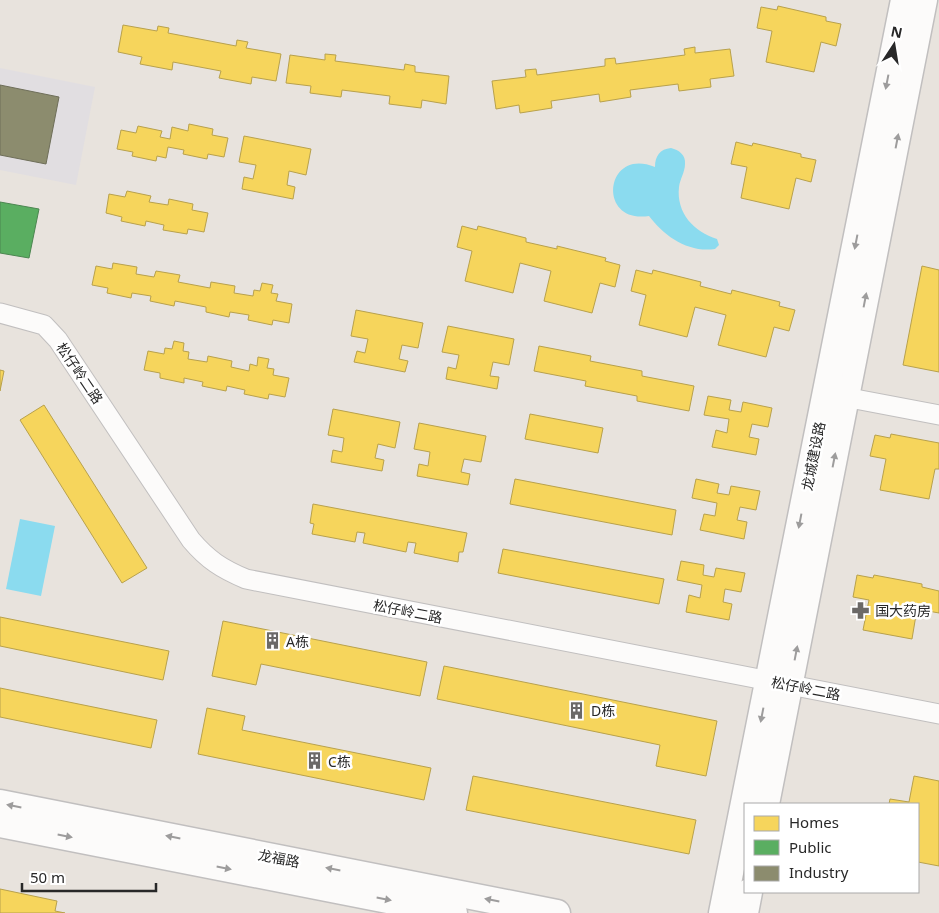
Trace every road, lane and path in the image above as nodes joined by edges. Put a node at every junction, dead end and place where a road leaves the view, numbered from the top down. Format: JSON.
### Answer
{"nodes":[{"id":1,"x":904,"y":0,"type":"edge"},
{"id":2,"x":924,"y":0,"type":"edge"},
{"id":3,"x":0,"y":314,"type":"edge"},
{"id":4,"x":836,"y":395,"type":"junction"},
{"id":5,"x":939,"y":415,"type":"edge"},
{"id":6,"x":779,"y":683,"type":"junction"},
{"id":7,"x":939,"y":714,"type":"edge"},
{"id":8,"x":0,"y":803,"type":"edge"},
{"id":9,"x":749,"y":803,"type":"edge"},
{"id":10,"x":766,"y":803,"type":"edge"},
{"id":11,"x":0,"y":824,"type":"edge"},
{"id":12,"x":744,"y":824,"type":"edge"},
{"id":13,"x":749,"y":893,"type":"edge"},
{"id":14,"x":454,"y":913,"type":"edge"},
{"id":15,"x":557,"y":913,"type":"edge"},
{"id":16,"x":722,"y":913,"type":"edge"},
{"id":17,"x":744,"y":913,"type":"edge"}],
"edges":[{"from":1,"to":4,"type":"street","name":"龙城建设路","one_way":true},
{"from":4,"to":2,"type":"street","name":"龙城建设路","one_way":true},
{"from":3,"to":6,"type":"street","name":"松仔岭二路"},
{"from":4,"to":5,"type":"street"},
{"from":4,"to":6,"type":"street","name":"龙城建设路"},
{"from":6,"to":7,"type":"street","name":"松仔岭二路"},
{"from":6,"to":9,"type":"street","name":"龙城建设路","one_way":true},
{"from":6,"to":10,"type":"street","name":"龙城建设路"},
{"from":15,"to":8,"type":"street","name":"龙福路","one_way":true},
{"from":11,"to":14,"type":"street","name":"龙福路","one_way":true},
{"from":12,"to":16,"type":"street","name":"龙城建设路","one_way":true},
{"from":13,"to":17,"type":"street"}]}
